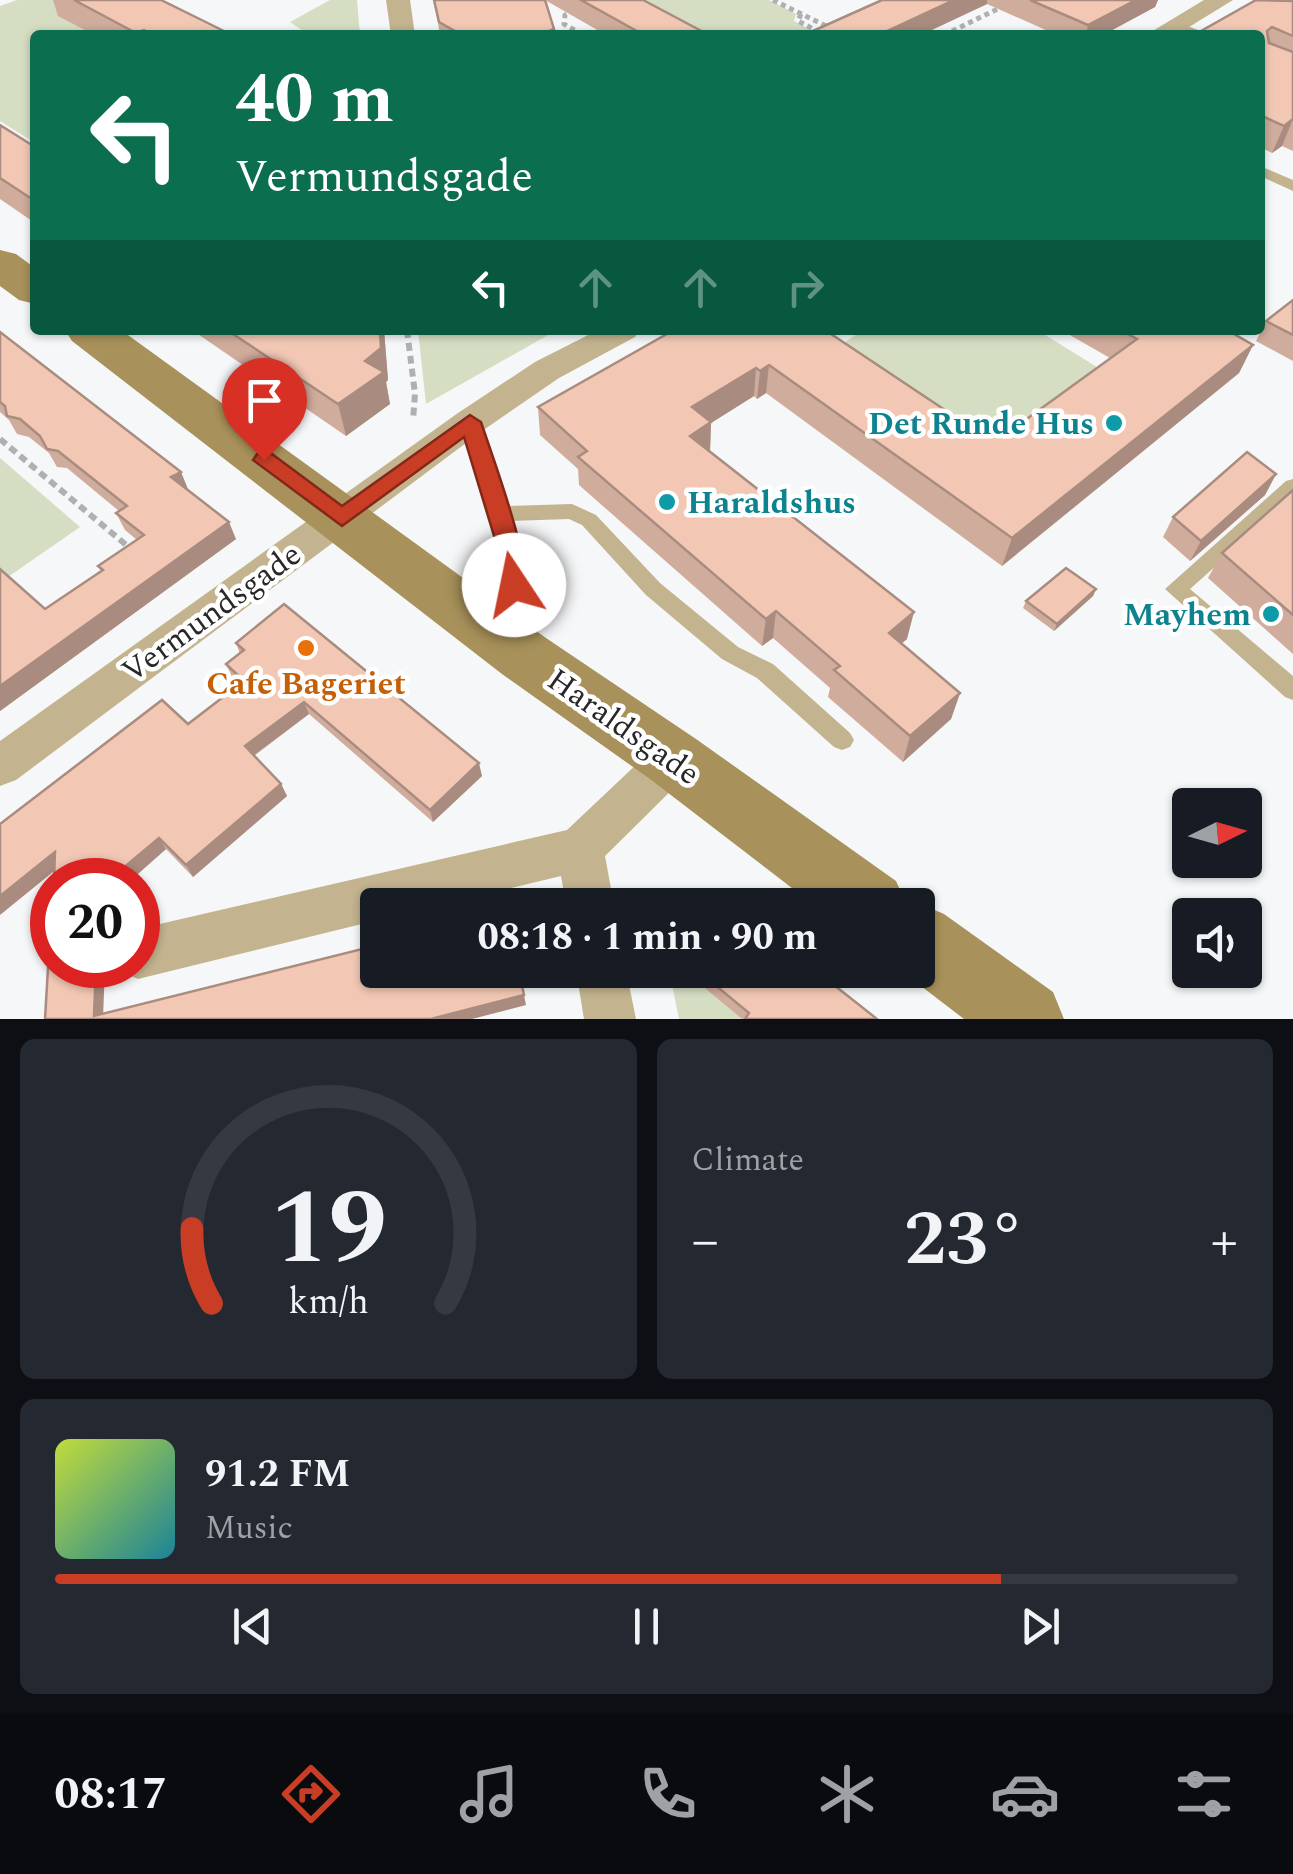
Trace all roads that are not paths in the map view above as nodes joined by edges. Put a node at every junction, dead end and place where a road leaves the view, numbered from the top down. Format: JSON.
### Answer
{"nodes":[{"id":1,"x":398,"y":0,"type":"edge"},
{"id":2,"x":1221,"y":0,"type":"edge"},
{"id":3,"x":402,"y":30,"type":"edge"},
{"id":4,"x":1180,"y":30,"type":"edge"},
{"id":5,"x":1265,"y":172,"type":"edge"},
{"id":6,"x":1293,"y":186,"type":"edge"},
{"id":7,"x":0,"y":264,"type":"edge"},
{"id":8,"x":30,"y":286,"type":"edge"},
{"id":9,"x":96,"y":335,"type":"edge"},
{"id":10,"x":614,"y":335,"type":"edge"},
{"id":11,"x":470,"y":422,"type":"junction"},
{"id":12,"x":1293,"y":486,"type":"edge"},
{"id":13,"x":498,"y":514,"type":"junction"},
{"id":14,"x":342,"y":518,"type":"junction"},
{"id":15,"x":524,"y":656,"type":"junction"},
{"id":16,"x":1293,"y":690,"type":"edge"},
{"id":17,"x":842,"y":740,"type":"dead end"},
{"id":18,"x":673,"y":759,"type":"junction"},
{"id":19,"x":0,"y":766,"type":"edge"},
{"id":20,"x":580,"y":849,"type":"junction"},
{"id":21,"x":587,"y":888,"type":"edge"},
{"id":22,"x":848,"y":888,"type":"edge"},
{"id":23,"x":160,"y":949,"type":"edge"},
{"id":24,"x":935,"y":952,"type":"edge"},
{"id":25,"x":604,"y":988,"type":"edge"},
{"id":26,"x":610,"y":1019,"type":"edge"},
{"id":27,"x":1026,"y":1019,"type":"edge"}],
"edges":[{"from":1,"to":3,"type":"street"},
{"from":2,"to":4,"type":"street"},
{"from":5,"to":6,"type":"lane"},
{"from":7,"to":8,"type":"street"},
{"from":9,"to":14,"type":"street","name":"Haraldsgade"},
{"from":10,"to":11,"type":"street","name":"Vermundsgade"},
{"from":11,"to":13,"type":"lane"},
{"from":11,"to":14,"type":"street","name":"Vermundsgade"},
{"from":12,"to":16,"type":"lane"},
{"from":13,"to":15,"type":"lane"},
{"from":13,"to":17,"type":"lane"},
{"from":14,"to":15,"type":"street","name":"Haraldsgade"},
{"from":14,"to":19,"type":"street","name":"Vermundsgade"},
{"from":15,"to":18,"type":"street","name":"Haraldsgade"},
{"from":18,"to":20,"type":"street"},
{"from":18,"to":22,"type":"street","name":"Haraldsgade"},
{"from":20,"to":21,"type":"street"},
{"from":20,"to":23,"type":"street"},
{"from":24,"to":27,"type":"street"},
{"from":25,"to":26,"type":"street"}]}
